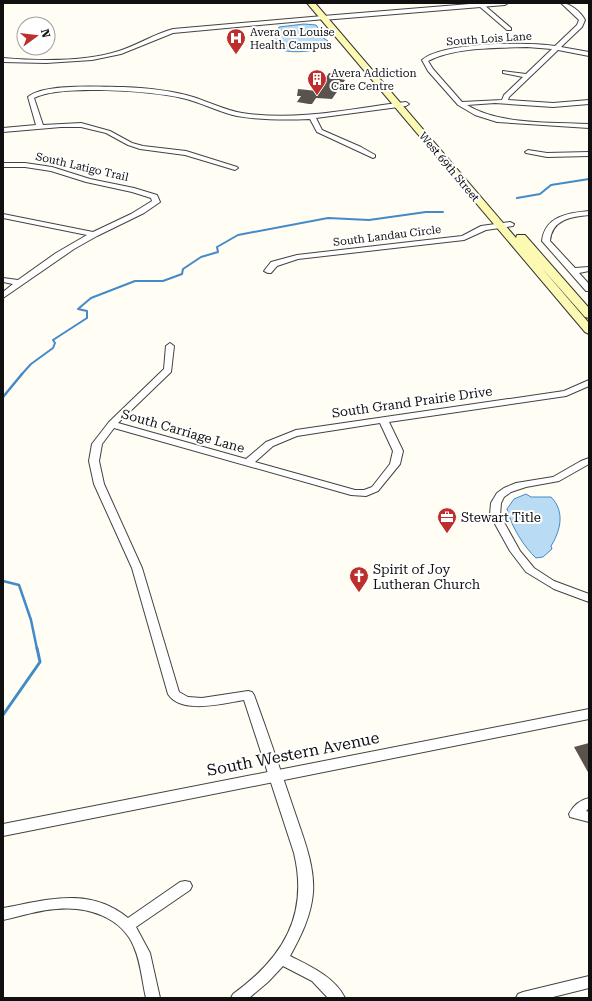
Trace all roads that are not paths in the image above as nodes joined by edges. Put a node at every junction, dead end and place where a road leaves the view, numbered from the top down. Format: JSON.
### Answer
{"nodes":[{"id":1,"x":311,"y":3,"type":"edge"},
{"id":2,"x":320,"y":3,"type":"edge"},
{"id":3,"x":505,"y":3,"type":"edge"},
{"id":4,"x":564,"y":3,"type":"edge"},
{"id":5,"x":481,"y":5,"type":"junction"},
{"id":6,"x":323,"y":18,"type":"junction"},
{"id":7,"x":332,"y":18,"type":"junction"},
{"id":8,"x":509,"y":29,"type":"dead end"},
{"id":9,"x":556,"y":48,"type":"junction"},
{"id":10,"x":589,"y":54,"type":"edge"},
{"id":11,"x":3,"y":60,"type":"edge"},
{"id":12,"x":505,"y":72,"type":"dead end"},
{"id":13,"x":528,"y":76,"type":"junction"},
{"id":14,"x":504,"y":102,"type":"junction"},
{"id":15,"x":589,"y":102,"type":"edge"},
{"id":16,"x":460,"y":104,"type":"junction"},
{"id":17,"x":401,"y":105,"type":"junction"},
{"id":18,"x":312,"y":117,"type":"junction"},
{"id":19,"x":589,"y":126,"type":"edge"},
{"id":20,"x":40,"y":127,"type":"junction"},
{"id":21,"x":3,"y":130,"type":"edge"},
{"id":22,"x":528,"y":152,"type":"dead end"},
{"id":23,"x":589,"y":154,"type":"edge"},
{"id":24,"x":373,"y":156,"type":"dead end"},
{"id":25,"x":3,"y":165,"type":"edge"},
{"id":26,"x":236,"y":168,"type":"dead end"},
{"id":27,"x":589,"y":213,"type":"edge"},
{"id":28,"x":3,"y":216,"type":"edge"},
{"id":29,"x":504,"y":225,"type":"junction"},
{"id":30,"x":94,"y":234,"type":"junction"},
{"id":31,"x":589,"y":269,"type":"edge"},
{"id":32,"x":268,"y":271,"type":"dead end"},
{"id":33,"x":573,"y":271,"type":"junction"},
{"id":34,"x":552,"y":273,"type":"junction"},
{"id":35,"x":540,"y":274,"type":"junction"},
{"id":36,"x":3,"y":280,"type":"edge"},
{"id":37,"x":19,"y":283,"type":"junction"},
{"id":38,"x":589,"y":289,"type":"edge"},
{"id":39,"x":3,"y":296,"type":"edge"},
{"id":40,"x":589,"y":315,"type":"edge"},
{"id":41,"x":589,"y":330,"type":"edge"},
{"id":42,"x":170,"y":346,"type":"dead end"},
{"id":43,"x":589,"y":383,"type":"edge"},
{"id":44,"x":383,"y":420,"type":"junction"},
{"id":45,"x":112,"y":424,"type":"junction"},
{"id":46,"x":589,"y":461,"type":"edge"},
{"id":47,"x":248,"y":463,"type":"junction"},
{"id":48,"x":589,"y":598,"type":"edge"},
{"id":49,"x":589,"y":714,"type":"edge"},
{"id":50,"x":276,"y":776,"type":"junction"},
{"id":51,"x":589,"y":803,"type":"edge"},
{"id":52,"x":589,"y":817,"type":"edge"},
{"id":53,"x":3,"y":830,"type":"edge"},
{"id":54,"x":185,"y":886,"type":"dead end"},
{"id":55,"x":3,"y":914,"type":"edge"},
{"id":56,"x":128,"y":925,"type":"junction"},
{"id":57,"x":281,"y":958,"type":"junction"},
{"id":58,"x":589,"y":982,"type":"edge"},
{"id":59,"x":153,"y":998,"type":"edge"},
{"id":60,"x":238,"y":998,"type":"edge"},
{"id":61,"x":338,"y":998,"type":"edge"},
{"id":62,"x":523,"y":998,"type":"edge"}],
"edges":[{"from":1,"to":6,"type":"main road","name":"West 69th Street"},
{"from":2,"to":7,"type":"main road","name":"West 69th Street"},
{"from":3,"to":5,"type":"street"},
{"from":4,"to":9,"type":"street"},
{"from":5,"to":7,"type":"street"},
{"from":5,"to":8,"type":"street"},
{"from":6,"to":7,"type":"street"},
{"from":6,"to":11,"type":"street"},
{"from":6,"to":17,"type":"main road","name":"West 69th Street"},
{"from":7,"to":17,"type":"main road","name":"West 69th Street"},
{"from":9,"to":10,"type":"street","name":"South Lois Lane"},
{"from":9,"to":13,"type":"street"},
{"from":9,"to":16,"type":"street","name":"South Lois Lane"},
{"from":12,"to":13,"type":"street"},
{"from":13,"to":14,"type":"street"},
{"from":14,"to":15,"type":"street"},
{"from":14,"to":16,"type":"street"},
{"from":16,"to":19,"type":"street"},
{"from":17,"to":18,"type":"street"},
{"from":17,"to":29,"type":"main road","name":"West 69th Street"},
{"from":18,"to":20,"type":"street"},
{"from":18,"to":24,"type":"street"},
{"from":20,"to":21,"type":"street"},
{"from":20,"to":26,"type":"street"},
{"from":22,"to":23,"type":"street"},
{"from":25,"to":30,"type":"street","name":"South Latigo Trail"},
{"from":27,"to":33,"type":"street"},
{"from":28,"to":30,"type":"street"},
{"from":29,"to":32,"type":"street","name":"South Landau Circle"},
{"from":29,"to":34,"type":"main road","name":"West 69th Street"},
{"from":29,"to":35,"type":"main road","name":"West 69th Street"},
{"from":30,"to":37,"type":"street"},
{"from":31,"to":33,"type":"street"},
{"from":33,"to":38,"type":"street"},
{"from":34,"to":35,"type":"main road"},
{"from":34,"to":40,"type":"main road","name":"West 69th Street"},
{"from":35,"to":41,"type":"main road","name":"West 69th Street"},
{"from":36,"to":37,"type":"street"},
{"from":37,"to":39,"type":"street"},
{"from":42,"to":45,"type":"street"},
{"from":43,"to":44,"type":"street","name":"South Grand Prairie Drive"},
{"from":44,"to":47,"type":"street","name":"South Grand Prairie Drive"},
{"from":44,"to":47,"type":"street","name":"South Carriage Lane"},
{"from":45,"to":47,"type":"street","name":"South Carriage Lane"},
{"from":45,"to":50,"type":"street"},
{"from":46,"to":48,"type":"street"},
{"from":49,"to":50,"type":"street","name":"South Western Avenue"},
{"from":50,"to":53,"type":"street","name":"South Western Avenue"},
{"from":50,"to":57,"type":"street"},
{"from":51,"to":52,"type":"street"},
{"from":54,"to":56,"type":"street"},
{"from":55,"to":56,"type":"street"},
{"from":56,"to":59,"type":"street"},
{"from":57,"to":60,"type":"street"},
{"from":57,"to":61,"type":"street"},
{"from":58,"to":62,"type":"street"}]}
